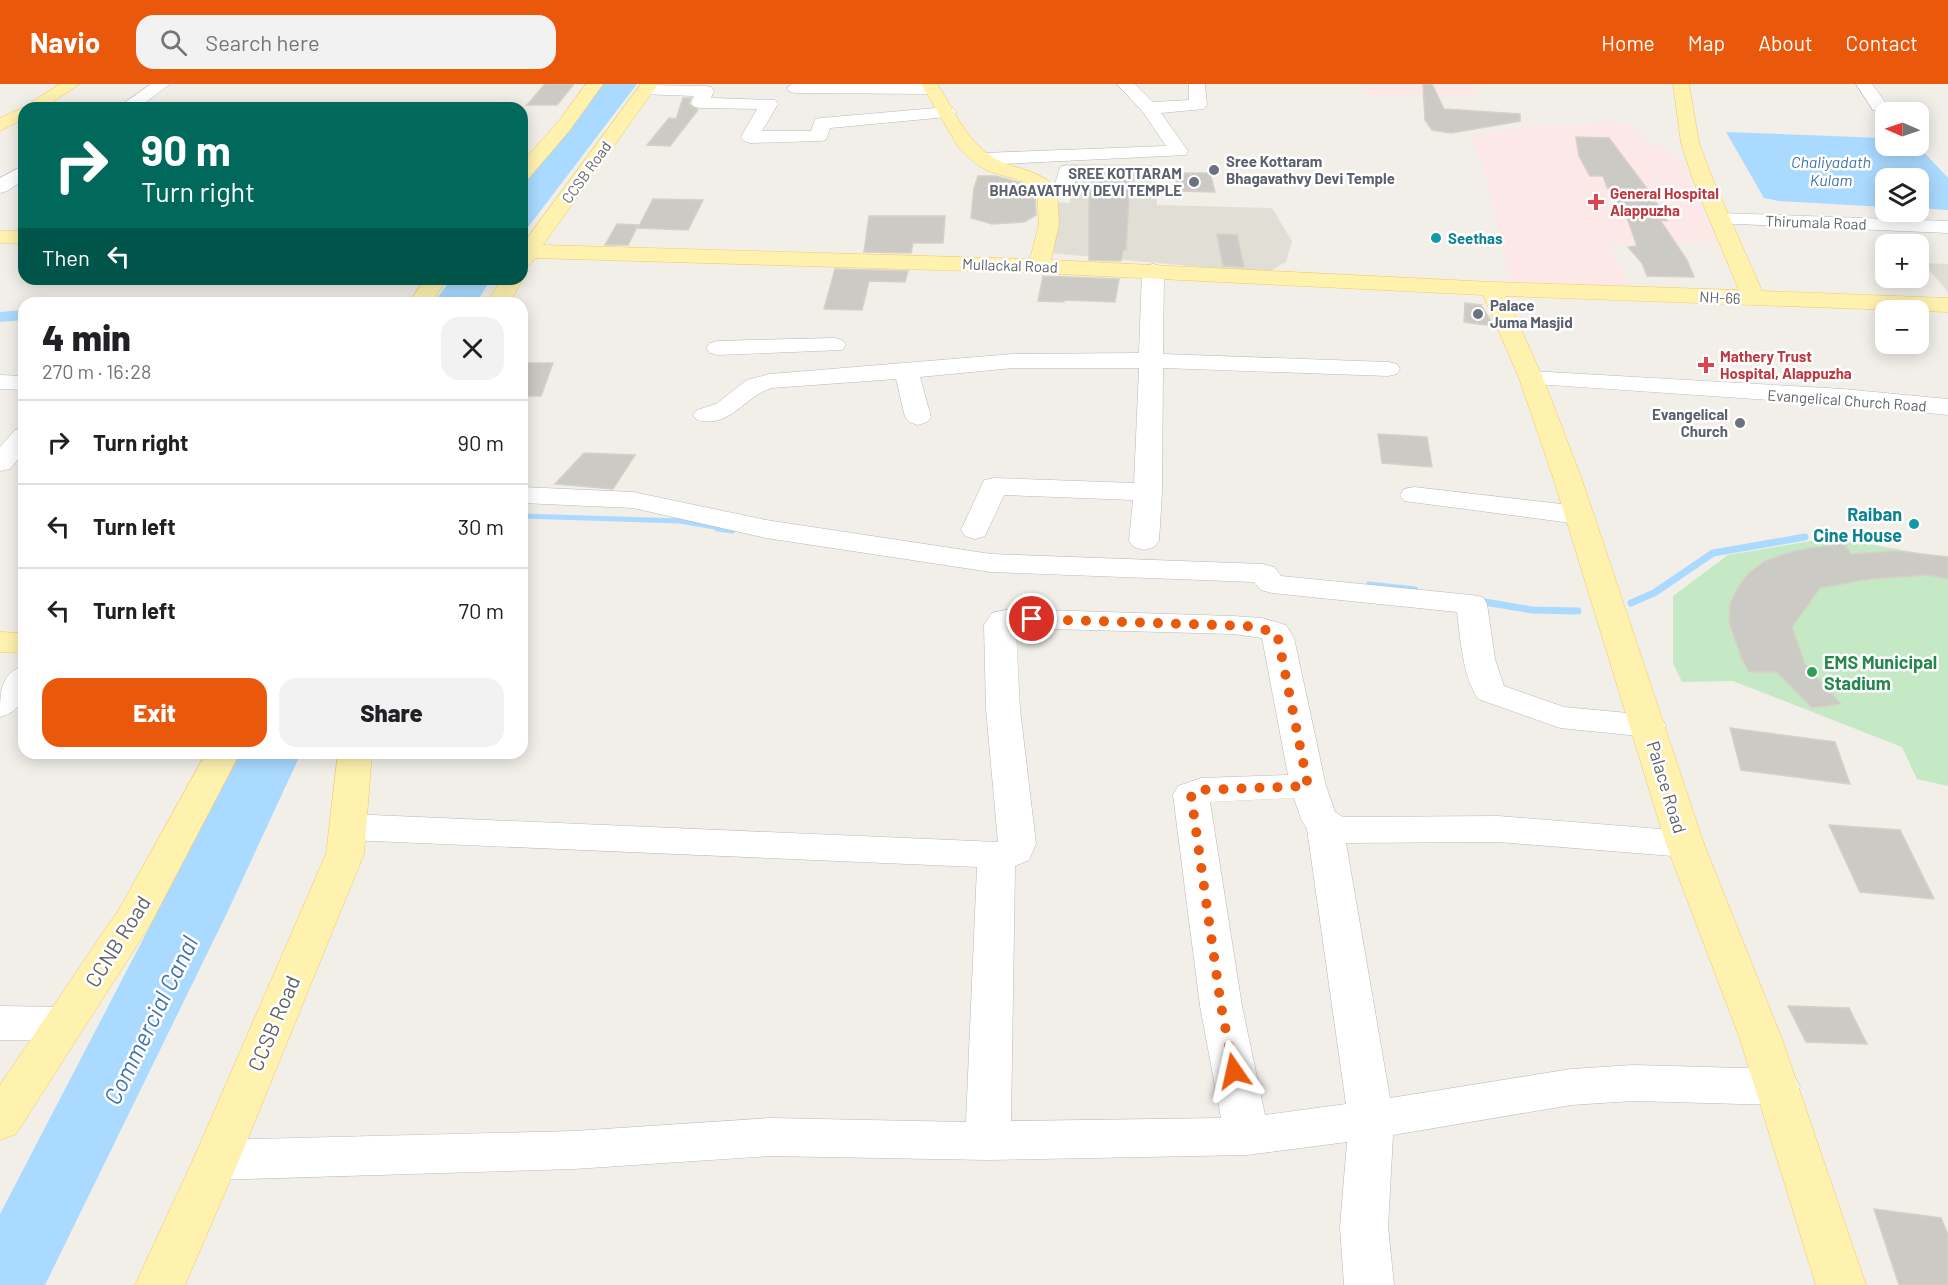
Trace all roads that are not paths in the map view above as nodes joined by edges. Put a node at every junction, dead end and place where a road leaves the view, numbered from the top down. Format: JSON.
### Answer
{"nodes":[{"id":1,"x":72,"y":84,"type":"edge"},
{"id":2,"x":162,"y":84,"type":"edge"},
{"id":3,"x":595,"y":84,"type":"edge"},
{"id":4,"x":1125,"y":84,"type":"edge"},
{"id":5,"x":1197,"y":84,"type":"edge"},
{"id":6,"x":1681,"y":84,"type":"edge"},
{"id":7,"x":1864,"y":84,"type":"edge"},
{"id":8,"x":648,"y":87,"type":"edge"},
{"id":9,"x":930,"y":87,"type":"edge"},
{"id":10,"x":796,"y":88,"type":"dead end"},
{"id":11,"x":42,"y":102,"type":"edge"},
{"id":12,"x":135,"y":102,"type":"edge"},
{"id":13,"x":1876,"y":102,"type":"edge"},
{"id":14,"x":1149,"y":108,"type":"junction"},
{"id":15,"x":947,"y":112,"type":"junction"},
{"id":16,"x":18,"y":116,"type":"edge"},
{"id":17,"x":0,"y":126,"type":"edge"},
{"id":18,"x":982,"y":159,"type":"junction"},
{"id":19,"x":528,"y":167,"type":"edge"},
{"id":20,"x":1067,"y":171,"type":"dead end"},
{"id":21,"x":18,"y":175,"type":"edge"},
{"id":22,"x":0,"y":187,"type":"edge"},
{"id":23,"x":1047,"y":190,"type":"junction"},
{"id":24,"x":1720,"y":219,"type":"junction"},
{"id":25,"x":1948,"y":227,"type":"edge"},
{"id":26,"x":0,"y":237,"type":"edge"},
{"id":27,"x":18,"y":237,"type":"edge"},
{"id":28,"x":528,"y":249,"type":"edge"},
{"id":29,"x":528,"y":254,"type":"edge"},
{"id":30,"x":1039,"y":266,"type":"junction"},
{"id":31,"x":1153,"y":271,"type":"junction"},
{"id":32,"x":1492,"y":289,"type":"junction"},
{"id":33,"x":1754,"y":298,"type":"junction"},
{"id":34,"x":1948,"y":305,"type":"edge"},
{"id":35,"x":718,"y":348,"type":"dead end"},
{"id":36,"x":1150,"y":360,"type":"junction"},
{"id":37,"x":1388,"y":369,"type":"dead end"},
{"id":38,"x":906,"y":371,"type":"junction"},
{"id":39,"x":834,"y":376,"type":"junction"},
{"id":40,"x":1531,"y":378,"type":"junction"},
{"id":41,"x":0,"y":382,"type":"edge"},
{"id":42,"x":18,"y":382,"type":"edge"},
{"id":43,"x":1948,"y":407,"type":"edge"},
{"id":44,"x":706,"y":415,"type":"dead end"},
{"id":45,"x":918,"y":417,"type":"dead end"},
{"id":46,"x":15,"y":437,"type":"edge"},
{"id":47,"x":0,"y":463,"type":"edge"},
{"id":48,"x":1148,"y":492,"type":"junction"},
{"id":49,"x":528,"y":495,"type":"edge"},
{"id":50,"x":1414,"y":495,"type":"dead end"},
{"id":51,"x":1580,"y":514,"type":"junction"},
{"id":52,"x":975,"y":530,"type":"dead end"},
{"id":53,"x":1144,"y":541,"type":"dead end"},
{"id":54,"x":0,"y":642,"type":"edge"},
{"id":55,"x":18,"y":643,"type":"edge"},
{"id":56,"x":18,"y":684,"type":"edge"},
{"id":57,"x":0,"y":706,"type":"edge"},
{"id":58,"x":1649,"y":726,"type":"junction"},
{"id":59,"x":220,"y":759,"type":"edge"},
{"id":60,"x":355,"y":759,"type":"edge"},
{"id":61,"x":1308,"y":786,"type":"junction"},
{"id":62,"x":1325,"y":825,"type":"junction"},
{"id":63,"x":349,"y":827,"type":"junction"},
{"id":64,"x":1685,"y":844,"type":"junction"},
{"id":65,"x":996,"y":855,"type":"junction"},
{"id":66,"x":0,"y":1023,"type":"edge"},
{"id":67,"x":64,"y":1024,"type":"junction"},
{"id":68,"x":1778,"y":1087,"type":"junction"},
{"id":69,"x":1371,"y":1120,"type":"junction"},
{"id":70,"x":0,"y":1121,"type":"edge"},
{"id":71,"x":1247,"y":1136,"type":"junction"},
{"id":72,"x":988,"y":1141,"type":"junction"},
{"id":73,"x":216,"y":1160,"type":"junction"},
{"id":74,"x":160,"y":1285,"type":"edge"},
{"id":75,"x":1369,"y":1285,"type":"edge"},
{"id":76,"x":1841,"y":1285,"type":"edge"}],
"edges":[{"from":1,"to":11,"type":"main road"},
{"from":2,"to":12,"type":"street"},
{"from":3,"to":19,"type":"main road"},
{"from":4,"to":14,"type":"street"},
{"from":5,"to":14,"type":"street"},
{"from":6,"to":24,"type":"main road"},
{"from":7,"to":13,"type":"street"},
{"from":8,"to":15,"type":"street"},
{"from":8,"to":28,"type":"main road","name":"CCSB Road"},
{"from":9,"to":10,"type":"street"},
{"from":9,"to":15,"type":"main road"},
{"from":14,"to":18,"type":"street"},
{"from":15,"to":18,"type":"main road"},
{"from":16,"to":17,"type":"main road"},
{"from":18,"to":23,"type":"main road"},
{"from":20,"to":23,"type":"street"},
{"from":21,"to":22,"type":"street"},
{"from":23,"to":30,"type":"main road"},
{"from":24,"to":25,"type":"street","name":"Thirumala Road"},
{"from":24,"to":33,"type":"main road"},
{"from":26,"to":27,"type":"main road"},
{"from":29,"to":30,"type":"main road","name":"Mullackal Road"},
{"from":30,"to":31,"type":"main road","name":"Mullackal Road"},
{"from":31,"to":32,"type":"main road","name":"Mullackal Road"},
{"from":31,"to":36,"type":"street"},
{"from":32,"to":33,"type":"main road","name":"NH-66"},
{"from":32,"to":40,"type":"main road","name":"Palace Road"},
{"from":33,"to":34,"type":"main road","name":"NH-66"},
{"from":35,"to":39,"type":"street"},
{"from":36,"to":37,"type":"street"},
{"from":36,"to":38,"type":"street"},
{"from":36,"to":48,"type":"street"},
{"from":38,"to":39,"type":"street"},
{"from":38,"to":45,"type":"street"},
{"from":39,"to":44,"type":"street"},
{"from":40,"to":43,"type":"street","name":"Evangelical Church Road"},
{"from":40,"to":51,"type":"main road","name":"Palace Road"},
{"from":41,"to":42,"type":"street"},
{"from":46,"to":47,"type":"street"},
{"from":48,"to":52,"type":"street"},
{"from":48,"to":53,"type":"street"},
{"from":49,"to":58,"type":"street"},
{"from":50,"to":51,"type":"street"},
{"from":51,"to":58,"type":"main road","name":"Palace Road"},
{"from":54,"to":55,"type":"main road"},
{"from":56,"to":57,"type":"street"},
{"from":58,"to":64,"type":"main road","name":"Palace Road"},
{"from":59,"to":67,"type":"main road","name":"CCNB Road"},
{"from":60,"to":63,"type":"main road","name":"CCSB Road"},
{"from":61,"to":62,"type":"street"},
{"from":61,"to":65,"type":"street"},
{"from":61,"to":71,"type":"street"},
{"from":62,"to":64,"type":"street"},
{"from":62,"to":69,"type":"street"},
{"from":63,"to":65,"type":"street"},
{"from":63,"to":73,"type":"main road","name":"CCSB Road"},
{"from":64,"to":68,"type":"main road","name":"Palace Road"},
{"from":65,"to":72,"type":"street"},
{"from":66,"to":67,"type":"street"},
{"from":67,"to":70,"type":"main road","name":"CCNB Road"},
{"from":68,"to":69,"type":"street"},
{"from":68,"to":76,"type":"main road","name":"Palace Road"},
{"from":69,"to":71,"type":"street"},
{"from":69,"to":75,"type":"street"},
{"from":71,"to":72,"type":"street"},
{"from":72,"to":73,"type":"street"},
{"from":73,"to":74,"type":"main road","name":"CCSB Road"}]}
